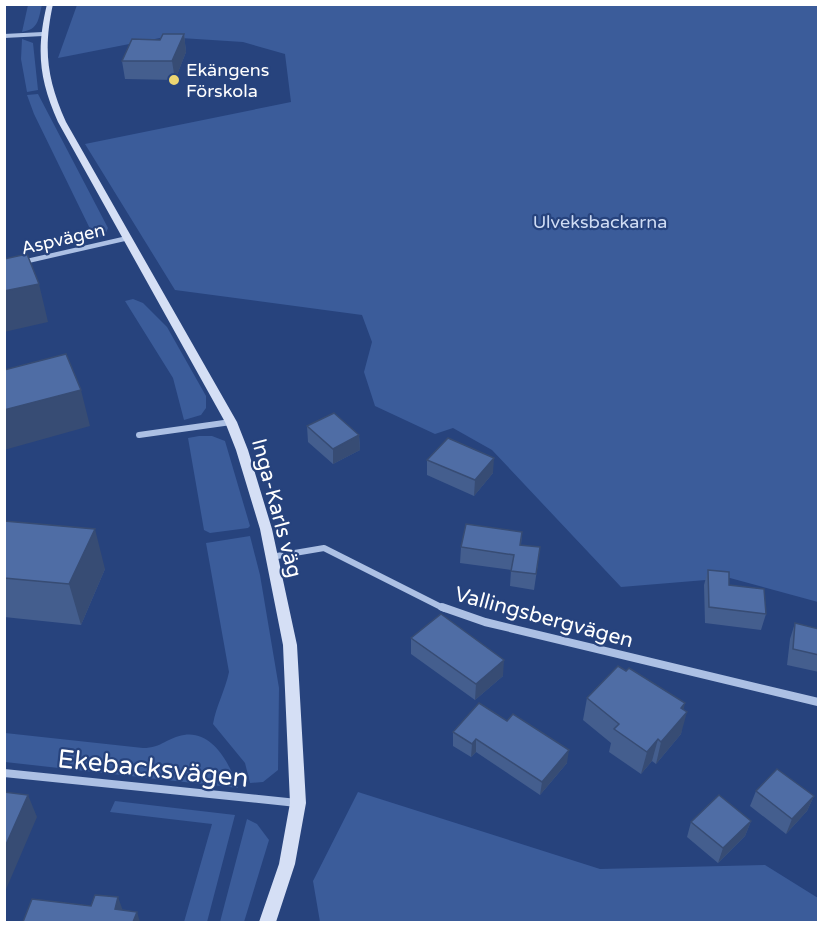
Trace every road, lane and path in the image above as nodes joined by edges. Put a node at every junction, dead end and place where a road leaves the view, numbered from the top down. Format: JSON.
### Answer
{"nodes":[{"id":1,"x":50,"y":4,"type":"edge"},
{"id":2,"x":42,"y":34,"type":"junction"},
{"id":3,"x":4,"y":36,"type":"edge"},
{"id":4,"x":128,"y":238,"type":"junction"},
{"id":5,"x":15,"y":263,"type":"edge"},
{"id":6,"x":231,"y":422,"type":"junction"},
{"id":7,"x":139,"y":435,"type":"dead end"},
{"id":8,"x":271,"y":557,"type":"junction"},
{"id":9,"x":819,"y":702,"type":"edge"},
{"id":10,"x":4,"y":773,"type":"edge"},
{"id":11,"x":298,"y":803,"type":"junction"},
{"id":12,"x":268,"y":922,"type":"edge"}],
"edges":[{"from":1,"to":2,"type":"street","name":"Inga-Karls väg"},
{"from":2,"to":3,"type":"street"},
{"from":2,"to":4,"type":"street","name":"Inga-Karls väg"},
{"from":4,"to":5,"type":"street","name":"Aspvägen"},
{"from":4,"to":6,"type":"street","name":"Inga-Karls väg"},
{"from":6,"to":7,"type":"street"},
{"from":6,"to":8,"type":"street","name":"Inga-Karls väg"},
{"from":8,"to":9,"type":"street","name":"Vallingsbergvägen"},
{"from":8,"to":11,"type":"street","name":"Inga-Karls väg"},
{"from":10,"to":11,"type":"street","name":"Ekebacksvägen"},
{"from":11,"to":12,"type":"street","name":"Inga-Karls väg"}]}
